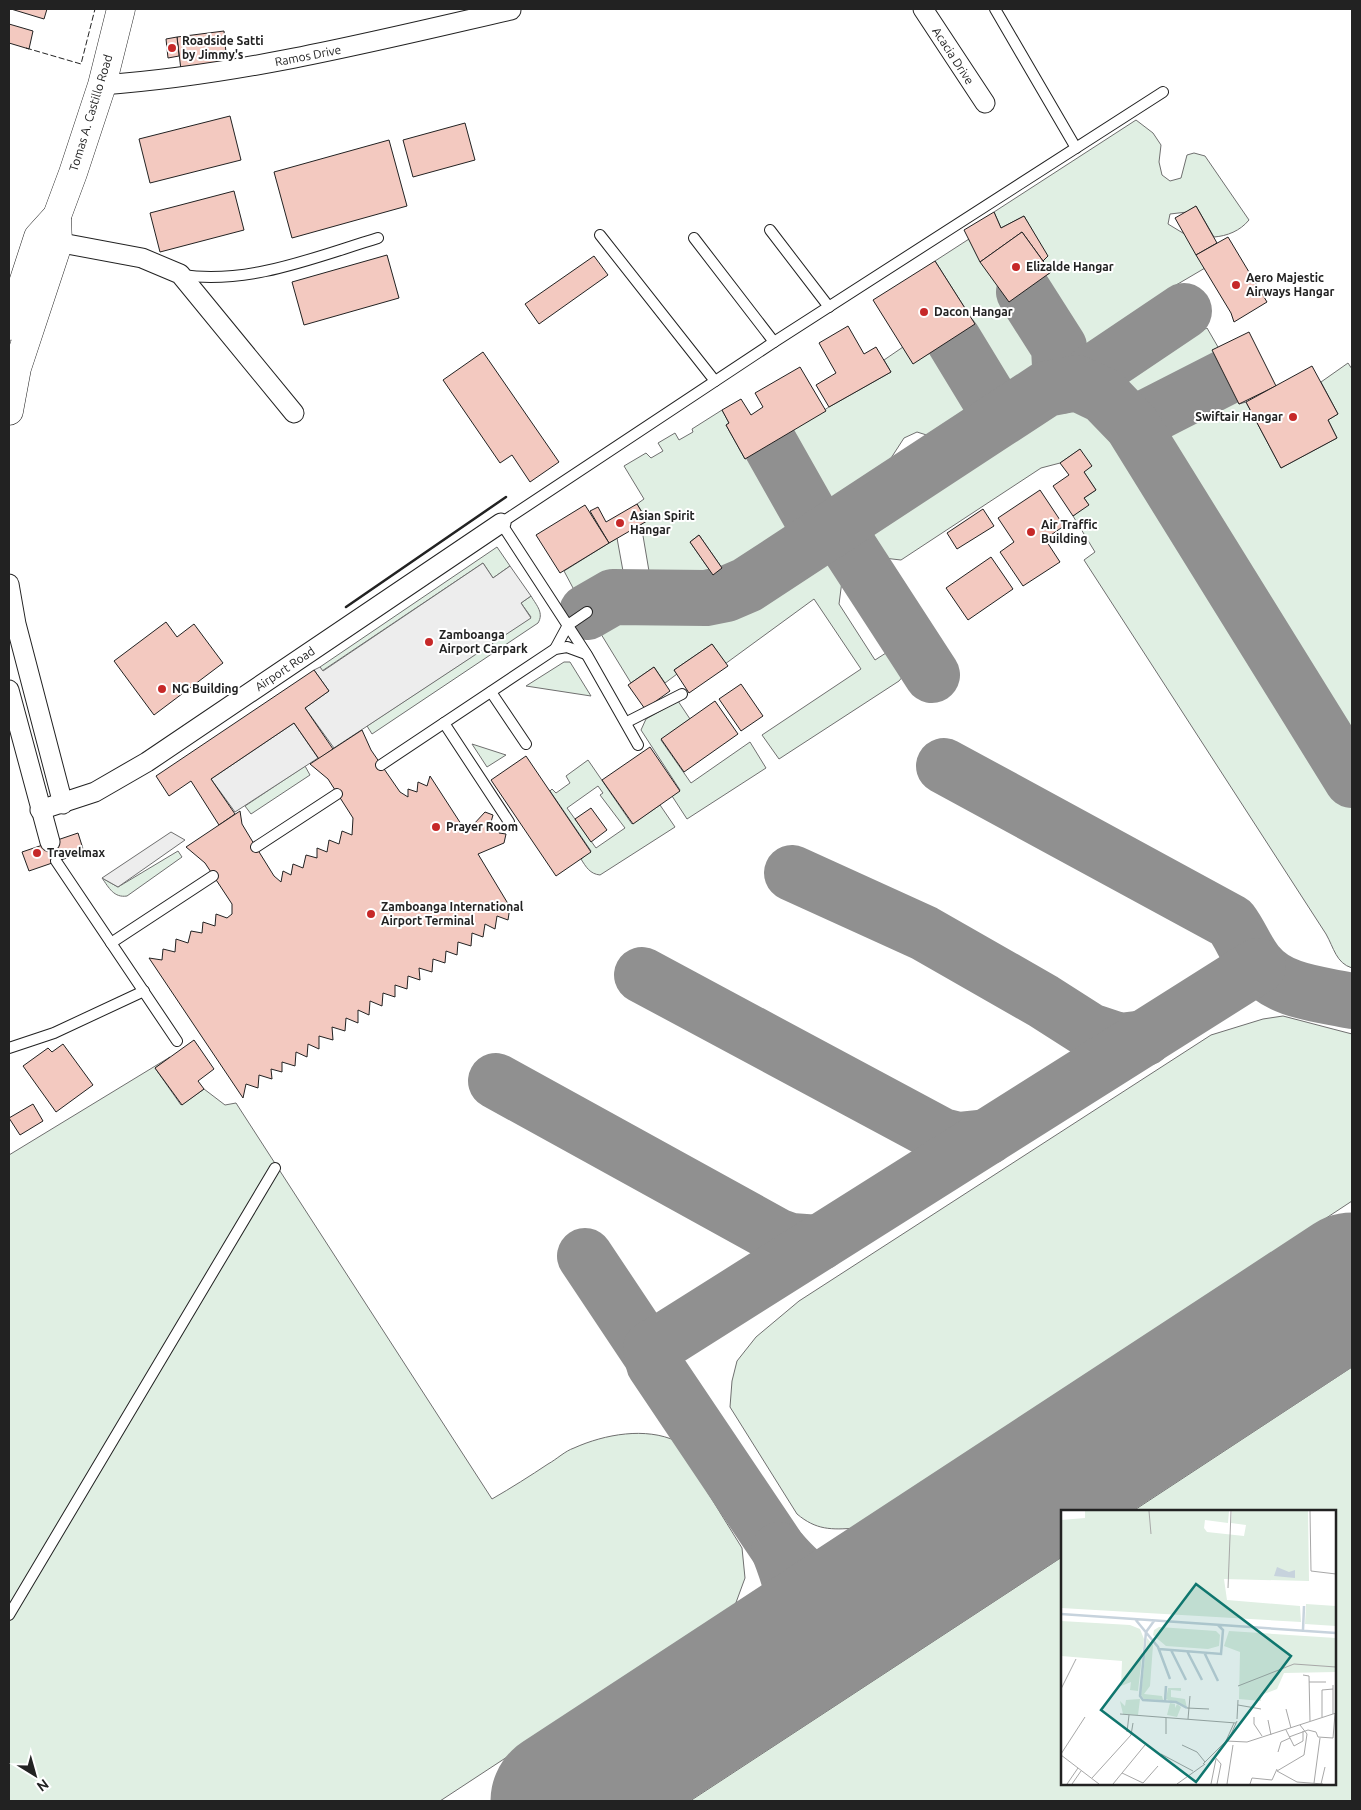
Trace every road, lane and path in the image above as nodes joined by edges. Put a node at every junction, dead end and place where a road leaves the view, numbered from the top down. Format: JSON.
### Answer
{"nodes":[{"id":1,"x":121,"y":9,"type":"edge"},
{"id":2,"x":923,"y":9,"type":"edge"},
{"id":3,"x":995,"y":9,"type":"edge"},
{"id":4,"x":511,"y":10,"type":"dead end"},
{"id":5,"x":102,"y":85,"type":"junction"},
{"id":6,"x":1163,"y":92,"type":"dead end"},
{"id":7,"x":984,"y":102,"type":"dead end"},
{"id":8,"x":1076,"y":148,"type":"junction"},
{"id":9,"x":770,"y":230,"type":"dead end"},
{"id":10,"x":600,"y":235,"type":"dead end"},
{"id":11,"x":378,"y":238,"type":"dead end"},
{"id":12,"x":694,"y":238,"type":"dead end"},
{"id":13,"x":48,"y":240,"type":"junction"},
{"id":14,"x":180,"y":274,"type":"junction"},
{"id":15,"x":830,"y":307,"type":"junction"},
{"id":16,"x":9,"y":326,"type":"edge"},
{"id":17,"x":774,"y":342,"type":"junction"},
{"id":18,"x":715,"y":381,"type":"junction"},
{"id":19,"x":9,"y":410,"type":"edge"},
{"id":20,"x":294,"y":413,"type":"dead end"},
{"id":21,"x":501,"y":523,"type":"junction"},
{"id":22,"x":9,"y":584,"type":"edge"},
{"id":23,"x":587,"y":612,"type":"dead end"},
{"id":24,"x":568,"y":625,"type":"junction"},
{"id":25,"x":556,"y":649,"type":"junction"},
{"id":26,"x":587,"y":655,"type":"junction"},
{"id":27,"x":9,"y":690,"type":"edge"},
{"id":28,"x":491,"y":692,"type":"junction"},
{"id":29,"x":682,"y":694,"type":"dead end"},
{"id":30,"x":627,"y":722,"type":"junction"},
{"id":31,"x":444,"y":723,"type":"junction"},
{"id":32,"x":526,"y":744,"type":"dead end"},
{"id":33,"x":638,"y":745,"type":"dead end"},
{"id":34,"x":381,"y":765,"type":"dead end"},
{"id":35,"x":337,"y":794,"type":"dead end"},
{"id":36,"x":63,"y":804,"type":"junction"},
{"id":37,"x":40,"y":810,"type":"junction"},
{"id":38,"x":509,"y":822,"type":"dead end"},
{"id":39,"x":50,"y":842,"type":"dead end"},
{"id":40,"x":256,"y":847,"type":"dead end"},
{"id":41,"x":56,"y":861,"type":"dead end"},
{"id":42,"x":213,"y":876,"type":"dead end"},
{"id":43,"x":111,"y":943,"type":"junction"},
{"id":44,"x":144,"y":991,"type":"junction"},
{"id":45,"x":177,"y":1041,"type":"dead end"},
{"id":46,"x":9,"y":1048,"type":"edge"},
{"id":47,"x":275,"y":1168,"type":"dead end"},
{"id":48,"x":9,"y":1615,"type":"edge"}],
"edges":[{"from":1,"to":5,"type":"main road","name":"Tomas A. Castillo Road"},
{"from":2,"to":7,"type":"street","name":"Acacia Drive"},
{"from":3,"to":8,"type":"lane"},
{"from":4,"to":5,"type":"street","name":"Ramos Drive"},
{"from":5,"to":13,"type":"main road","name":"Tomas A. Castillo Road"},
{"from":6,"to":8,"type":"lane"},
{"from":8,"to":15,"type":"lane"},
{"from":9,"to":15,"type":"lane"},
{"from":10,"to":18,"type":"lane"},
{"from":11,"to":14,"type":"lane"},
{"from":12,"to":17,"type":"lane"},
{"from":13,"to":14,"type":"street"},
{"from":13,"to":16,"type":"main road","name":"Tomas A. Castillo Road"},
{"from":13,"to":19,"type":"main road","name":"Tomas A. Castillo Road"},
{"from":14,"to":20,"type":"street"},
{"from":15,"to":17,"type":"lane"},
{"from":17,"to":18,"type":"lane"},
{"from":18,"to":21,"type":"lane"},
{"from":21,"to":24,"type":"lane"},
{"from":21,"to":36,"type":"street","name":"Airport Road"},
{"from":22,"to":36,"type":"street"},
{"from":23,"to":24,"type":"lane"},
{"from":24,"to":25,"type":"lane"},
{"from":24,"to":26,"type":"lane"},
{"from":25,"to":26,"type":"lane"},
{"from":25,"to":28,"type":"lane"},
{"from":26,"to":30,"type":"lane"},
{"from":27,"to":37,"type":"street"},
{"from":28,"to":31,"type":"lane"},
{"from":28,"to":32,"type":"lane"},
{"from":29,"to":30,"type":"lane"},
{"from":30,"to":33,"type":"lane"},
{"from":31,"to":34,"type":"lane"},
{"from":31,"to":38,"type":"lane"},
{"from":35,"to":40,"type":"lane"},
{"from":36,"to":37,"type":"street","name":"Airport Road"},
{"from":37,"to":39,"type":"street"},
{"from":41,"to":43,"type":"lane"},
{"from":42,"to":43,"type":"lane"},
{"from":43,"to":44,"type":"lane"},
{"from":44,"to":45,"type":"lane"},
{"from":44,"to":46,"type":"lane"},
{"from":47,"to":48,"type":"lane"}]}
